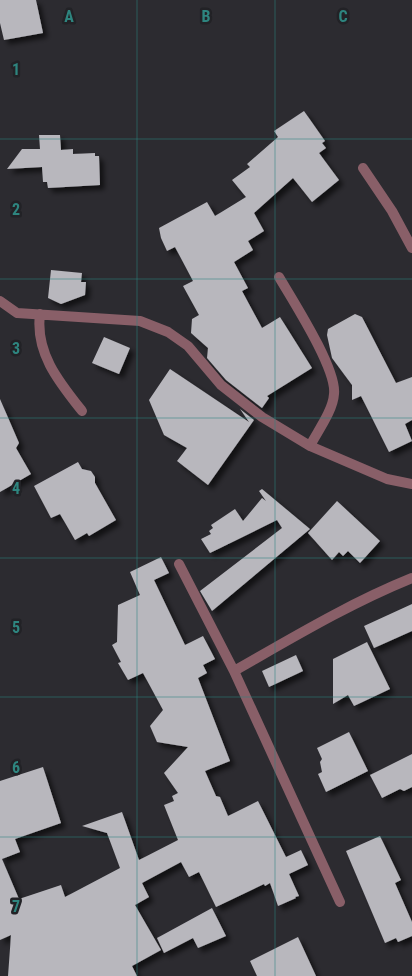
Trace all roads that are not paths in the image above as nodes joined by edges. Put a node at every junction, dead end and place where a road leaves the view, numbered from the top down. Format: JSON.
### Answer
{"nodes":[{"id":1,"x":363,"y":168,"type":"dead end"},
{"id":2,"x":412,"y":248,"type":"edge"},
{"id":3,"x":279,"y":277,"type":"dead end"},
{"id":4,"x":0,"y":301,"type":"edge"},
{"id":5,"x":40,"y":314,"type":"junction"},
{"id":6,"x":82,"y":412,"type":"dead end"},
{"id":7,"x":310,"y":446,"type":"junction"},
{"id":8,"x":412,"y":484,"type":"edge"},
{"id":9,"x":179,"y":564,"type":"dead end"},
{"id":10,"x":412,"y":578,"type":"edge"},
{"id":11,"x":234,"y":671,"type":"junction"},
{"id":12,"x":340,"y":902,"type":"dead end"}],
"edges":[{"from":1,"to":2,"type":"street"},
{"from":3,"to":7,"type":"street"},
{"from":4,"to":5,"type":"street"},
{"from":5,"to":6,"type":"street"},
{"from":5,"to":7,"type":"street"},
{"from":7,"to":8,"type":"street"},
{"from":9,"to":11,"type":"street"},
{"from":10,"to":11,"type":"street"},
{"from":11,"to":12,"type":"street"}]}
